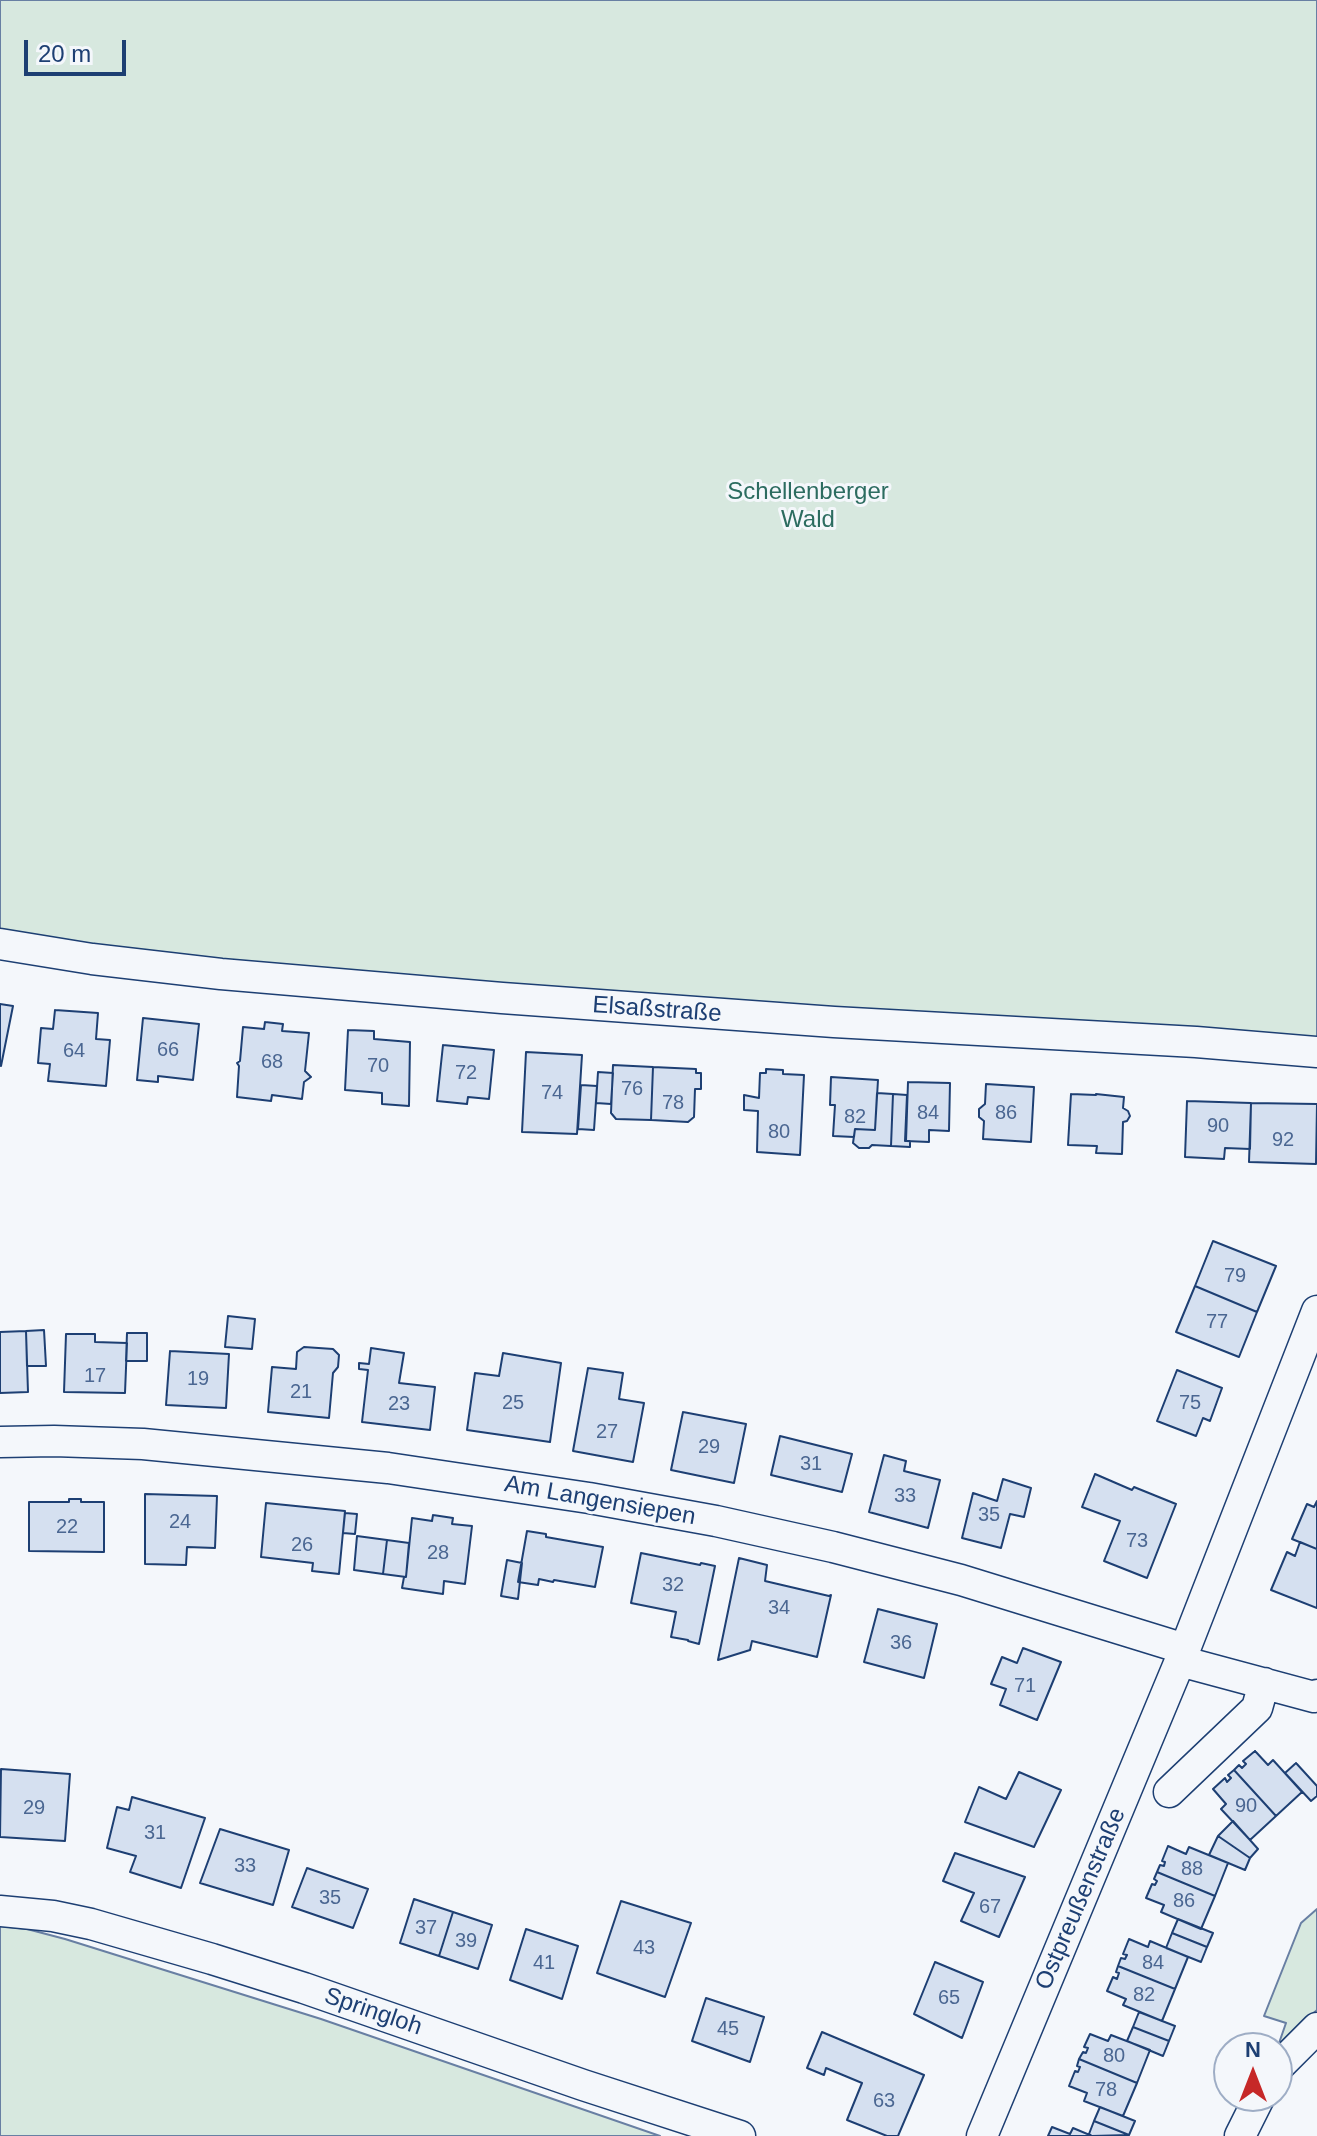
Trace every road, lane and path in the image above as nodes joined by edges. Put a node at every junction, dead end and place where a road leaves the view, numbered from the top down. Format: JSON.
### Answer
{"nodes":[{"id":1,"x":0,"y":944,"type":"edge"},
{"id":2,"x":1317,"y":1052,"type":"edge"},
{"id":3,"x":1317,"y":1311,"type":"edge"},
{"id":4,"x":0,"y":1442,"type":"edge"},
{"id":5,"x":1182,"y":1655,"type":"junction"},
{"id":6,"x":1264,"y":1683,"type":"junction"},
{"id":7,"x":1317,"y":1695,"type":"edge"},
{"id":8,"x":1169,"y":1792,"type":"dead end"},
{"id":9,"x":0,"y":1911,"type":"edge"},
{"id":10,"x":1317,"y":2028,"type":"edge"},
{"id":11,"x":1293,"y":2052,"type":"edge"},
{"id":12,"x":1252,"y":2112,"type":"edge"},
{"id":13,"x":740,"y":2136,"type":"edge"},
{"id":14,"x":982,"y":2136,"type":"edge"},
{"id":15,"x":1240,"y":2136,"type":"edge"}],
"edges":[{"from":1,"to":2,"type":"street","name":"Elsaßstraße"},
{"from":3,"to":5,"type":"street","name":"Ostpreußenstraße"},
{"from":4,"to":5,"type":"street","name":"Am Langensiepen"},
{"from":5,"to":6,"type":"street"},
{"from":5,"to":14,"type":"street","name":"Ostpreußenstraße"},
{"from":6,"to":7,"type":"street"},
{"from":6,"to":8,"type":"street"},
{"from":9,"to":13,"type":"street","name":"Springloh"},
{"from":10,"to":11,"type":"street"},
{"from":12,"to":15,"type":"street"}]}
